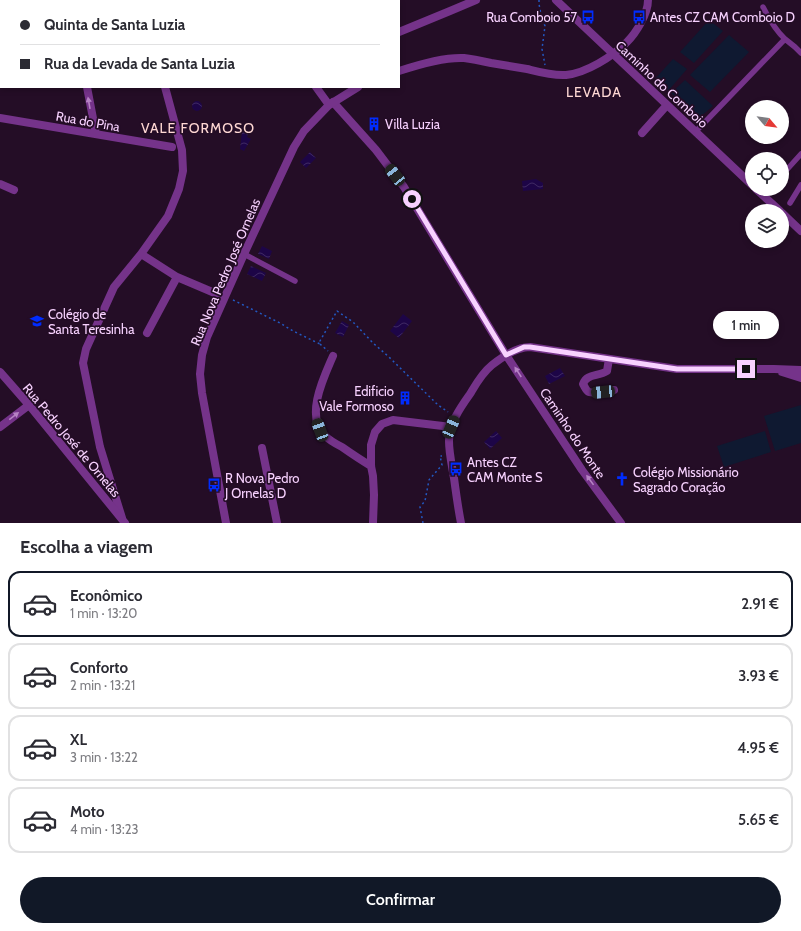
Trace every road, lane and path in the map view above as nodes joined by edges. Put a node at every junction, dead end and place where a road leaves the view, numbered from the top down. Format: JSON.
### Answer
{"nodes":[{"id":1,"x":476,"y":0,"type":"edge"},
{"id":2,"x":539,"y":0,"type":"edge"},
{"id":3,"x":556,"y":0,"type":"edge"},
{"id":4,"x":648,"y":0,"type":"edge"},
{"id":5,"x":763,"y":7,"type":"dead end"},
{"id":6,"x":400,"y":32,"type":"edge"},
{"id":7,"x":785,"y":39,"type":"junction"},
{"id":8,"x":801,"y":53,"type":"edge"},
{"id":9,"x":613,"y":55,"type":"junction"},
{"id":10,"x":545,"y":68,"type":"dead end"},
{"id":11,"x":400,"y":71,"type":"edge"},
{"id":12,"x":87,"y":88,"type":"edge"},
{"id":13,"x":165,"y":88,"type":"edge"},
{"id":14,"x":317,"y":88,"type":"edge"},
{"id":15,"x":356,"y":88,"type":"edge"},
{"id":16,"x":331,"y":103,"type":"junction"},
{"id":17,"x":667,"y":105,"type":"junction"},
{"id":18,"x":0,"y":118,"type":"edge"},
{"id":19,"x":695,"y":132,"type":"junction"},
{"id":20,"x":642,"y":133,"type":"dead end"},
{"id":21,"x":96,"y":134,"type":"junction"},
{"id":22,"x":172,"y":147,"type":"dead end"},
{"id":23,"x":801,"y":154,"type":"edge"},
{"id":24,"x":789,"y":167,"type":"edge"},
{"id":25,"x":745,"y":178,"type":"edge"},
{"id":26,"x":0,"y":184,"type":"edge"},
{"id":27,"x":801,"y":185,"type":"edge"},
{"id":28,"x":14,"y":190,"type":"dead end"},
{"id":29,"x":763,"y":196,"type":"edge"},
{"id":30,"x":790,"y":203,"type":"dead end"},
{"id":31,"x":772,"y":204,"type":"edge"},
{"id":32,"x":789,"y":220,"type":"edge"},
{"id":33,"x":801,"y":231,"type":"edge"},
{"id":34,"x":141,"y":254,"type":"junction"},
{"id":35,"x":244,"y":254,"type":"junction"},
{"id":36,"x":177,"y":277,"type":"junction"},
{"id":37,"x":295,"y":281,"type":"dead end"},
{"id":38,"x":217,"y":294,"type":"dead end"},
{"id":39,"x":230,"y":298,"type":"dead end"},
{"id":40,"x":147,"y":333,"type":"dead end"},
{"id":41,"x":506,"y":355,"type":"junction"},
{"id":42,"x":333,"y":356,"type":"dead end"},
{"id":43,"x":609,"y":359,"type":"junction"},
{"id":44,"x":774,"y":369,"type":"junction"},
{"id":45,"x":801,"y":370,"type":"edge"},
{"id":46,"x":0,"y":372,"type":"edge"},
{"id":47,"x":801,"y":378,"type":"edge"},
{"id":48,"x":614,"y":390,"type":"dead end"},
{"id":49,"x":29,"y":405,"type":"junction"},
{"id":50,"x":453,"y":423,"type":"junction"},
{"id":51,"x":0,"y":427,"type":"edge"},
{"id":52,"x":262,"y":448,"type":"dead end"},
{"id":53,"x":450,"y":457,"type":"junction"},
{"id":54,"x":371,"y":466,"type":"junction"},
{"id":55,"x":124,"y":521,"type":"edge"},
{"id":56,"x":226,"y":523,"type":"edge"},
{"id":57,"x":277,"y":523,"type":"edge"},
{"id":58,"x":373,"y":523,"type":"edge"},
{"id":59,"x":423,"y":523,"type":"edge"},
{"id":60,"x":461,"y":523,"type":"edge"},
{"id":61,"x":621,"y":523,"type":"edge"}],
"edges":[{"from":1,"to":6,"type":"street"},
{"from":2,"to":10,"type":"path"},
{"from":3,"to":9,"type":"street","name":"Caminho do Comboio"},
{"from":4,"to":9,"type":"street"},
{"from":5,"to":7,"type":"lane"},
{"from":7,"to":8,"type":"lane"},
{"from":7,"to":19,"type":"lane"},
{"from":9,"to":11,"type":"street"},
{"from":9,"to":17,"type":"street","name":"Caminho do Comboio"},
{"from":21,"to":12,"type":"street","one_way":true},
{"from":13,"to":34,"type":"street"},
{"from":14,"to":16,"type":"street","name":"Caminho do Monte"},
{"from":15,"to":16,"type":"street","name":"Rua Nova Pedro José Ornelas"},
{"from":16,"to":35,"type":"street","name":"Rua Nova Pedro José Ornelas"},
{"from":16,"to":41,"type":"street","name":"Caminho do Monte"},
{"from":17,"to":19,"type":"street","name":"Caminho do Comboio"},
{"from":17,"to":20,"type":"street"},
{"from":18,"to":21,"type":"street","name":"Rua do Pina"},
{"from":19,"to":25,"type":"street","name":"Caminho do Comboio"},
{"from":21,"to":22,"type":"street","name":"Rua do Pina"},
{"from":23,"to":24,"type":"lane"},
{"from":26,"to":28,"type":"street"},
{"from":27,"to":30,"type":"lane"},
{"from":29,"to":31,"type":"street"},
{"from":32,"to":33,"type":"street"},
{"from":34,"to":36,"type":"street"},
{"from":34,"to":55,"type":"street"},
{"from":35,"to":37,"type":"lane"},
{"from":35,"to":56,"type":"street","name":"Rua Nova Pedro José Ornelas"},
{"from":36,"to":38,"type":"street"},
{"from":36,"to":40,"type":"street"},
{"from":39,"to":50,"type":"path"},
{"from":41,"to":43,"type":"street"},
{"from":41,"to":50,"type":"street"},
{"from":61,"to":41,"type":"street","name":"Caminho do Monte","one_way":true},
{"from":42,"to":54,"type":"street"},
{"from":43,"to":44,"type":"street"},
{"from":43,"to":48,"type":"street"},
{"from":44,"to":45,"type":"street"},
{"from":44,"to":47,"type":"street"},
{"from":46,"to":49,"type":"street","name":"Rua Pedro José de Ornelas"},
{"from":51,"to":49,"type":"street","one_way":true},
{"from":49,"to":55,"type":"street","name":"Rua Pedro José de Ornelas"},
{"from":50,"to":53,"type":"street"},
{"from":50,"to":54,"type":"street"},
{"from":52,"to":57,"type":"street"},
{"from":53,"to":59,"type":"path"},
{"from":53,"to":60,"type":"street"},
{"from":54,"to":58,"type":"street"}]}
